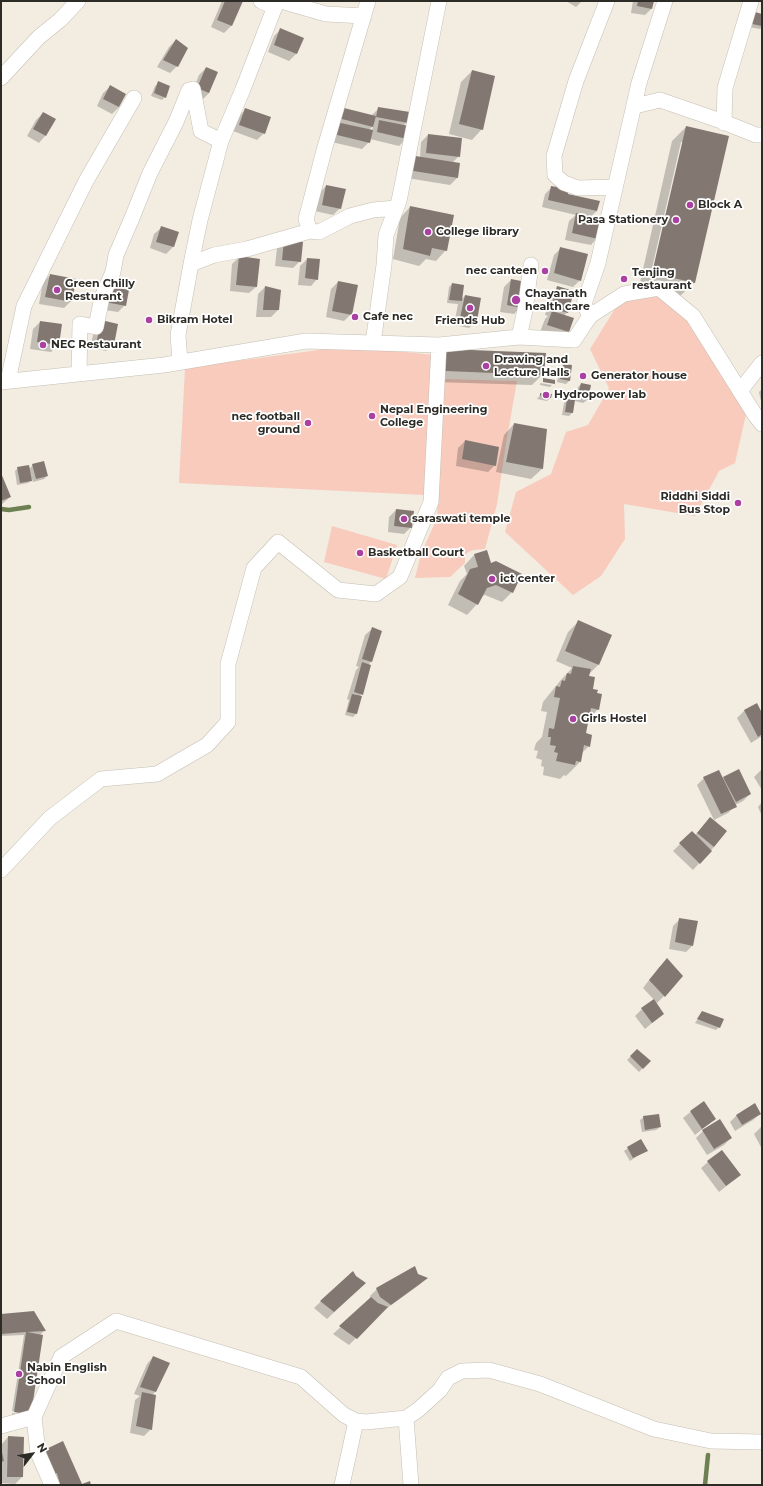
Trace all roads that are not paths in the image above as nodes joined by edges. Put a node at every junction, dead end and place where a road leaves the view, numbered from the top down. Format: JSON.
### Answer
{"nodes":[{"id":1,"x":78,"y":1,"type":"edge"},
{"id":2,"x":261,"y":1,"type":"edge"},
{"id":3,"x":368,"y":1,"type":"edge"},
{"id":4,"x":439,"y":1,"type":"edge"},
{"id":5,"x":607,"y":1,"type":"edge"},
{"id":6,"x":665,"y":1,"type":"edge"},
{"id":7,"x":751,"y":1,"type":"edge"},
{"id":8,"x":278,"y":3,"type":"edge"},
{"id":9,"x":364,"y":16,"type":"junction"},
{"id":10,"x":1,"y":78,"type":"edge"},
{"id":11,"x":134,"y":98,"type":"dead end"},
{"id":12,"x":635,"y":106,"type":"junction"},
{"id":13,"x":724,"y":123,"type":"junction"},
{"id":14,"x":762,"y":135,"type":"edge"},
{"id":15,"x":221,"y":141,"type":"junction"},
{"id":16,"x":615,"y":187,"type":"junction"},
{"id":17,"x":396,"y":208,"type":"junction"},
{"id":18,"x":310,"y":231,"type":"junction"},
{"id":19,"x":191,"y":264,"type":"junction"},
{"id":20,"x":531,"y":265,"type":"dead end"},
{"id":21,"x":590,"y":316,"type":"junction"},
{"id":22,"x":519,"y":337,"type":"junction"},
{"id":23,"x":373,"y":343,"type":"junction"},
{"id":24,"x":440,"y":345,"type":"junction"},
{"id":25,"x":180,"y":362,"type":"junction"},
{"id":26,"x":762,"y":363,"type":"edge"},
{"id":27,"x":79,"y":374,"type":"junction"},
{"id":28,"x":5,"y":381,"type":"edge"},
{"id":29,"x":740,"y":391,"type":"junction"},
{"id":30,"x":762,"y":424,"type":"edge"},
{"id":31,"x":1,"y":870,"type":"edge"},
{"id":32,"x":34,"y":1417,"type":"junction"},
{"id":33,"x":406,"y":1418,"type":"junction"},
{"id":34,"x":356,"y":1421,"type":"junction"},
{"id":35,"x":1,"y":1426,"type":"edge"},
{"id":36,"x":762,"y":1442,"type":"edge"},
{"id":37,"x":52,"y":1485,"type":"edge"},
{"id":38,"x":342,"y":1485,"type":"edge"},
{"id":39,"x":411,"y":1485,"type":"edge"}],
"edges":[{"from":1,"to":10,"type":"street"},
{"from":2,"to":8,"type":"street"},
{"from":3,"to":9,"type":"street"},
{"from":4,"to":17,"type":"street"},
{"from":5,"to":16,"type":"street"},
{"from":6,"to":12,"type":"street"},
{"from":7,"to":13,"type":"street"},
{"from":8,"to":9,"type":"street"},
{"from":8,"to":15,"type":"street"},
{"from":9,"to":18,"type":"street"},
{"from":11,"to":28,"type":"street"},
{"from":12,"to":13,"type":"street"},
{"from":12,"to":16,"type":"street"},
{"from":13,"to":14,"type":"street"},
{"from":15,"to":19,"type":"street"},
{"from":15,"to":27,"type":"street"},
{"from":16,"to":21,"type":"street"},
{"from":17,"to":18,"type":"street"},
{"from":17,"to":23,"type":"street"},
{"from":18,"to":19,"type":"street"},
{"from":19,"to":25,"type":"street"},
{"from":20,"to":22,"type":"street"},
{"from":21,"to":22,"type":"street"},
{"from":21,"to":29,"type":"street"},
{"from":22,"to":24,"type":"street"},
{"from":23,"to":24,"type":"street"},
{"from":23,"to":25,"type":"street"},
{"from":24,"to":31,"type":"street"},
{"from":25,"to":27,"type":"street"},
{"from":26,"to":29,"type":"street"},
{"from":27,"to":28,"type":"street"},
{"from":29,"to":30,"type":"street"},
{"from":32,"to":34,"type":"street"},
{"from":32,"to":35,"type":"street"},
{"from":32,"to":37,"type":"street"},
{"from":33,"to":34,"type":"street"},
{"from":33,"to":36,"type":"street"},
{"from":33,"to":39,"type":"street"},
{"from":34,"to":38,"type":"street"}]}
